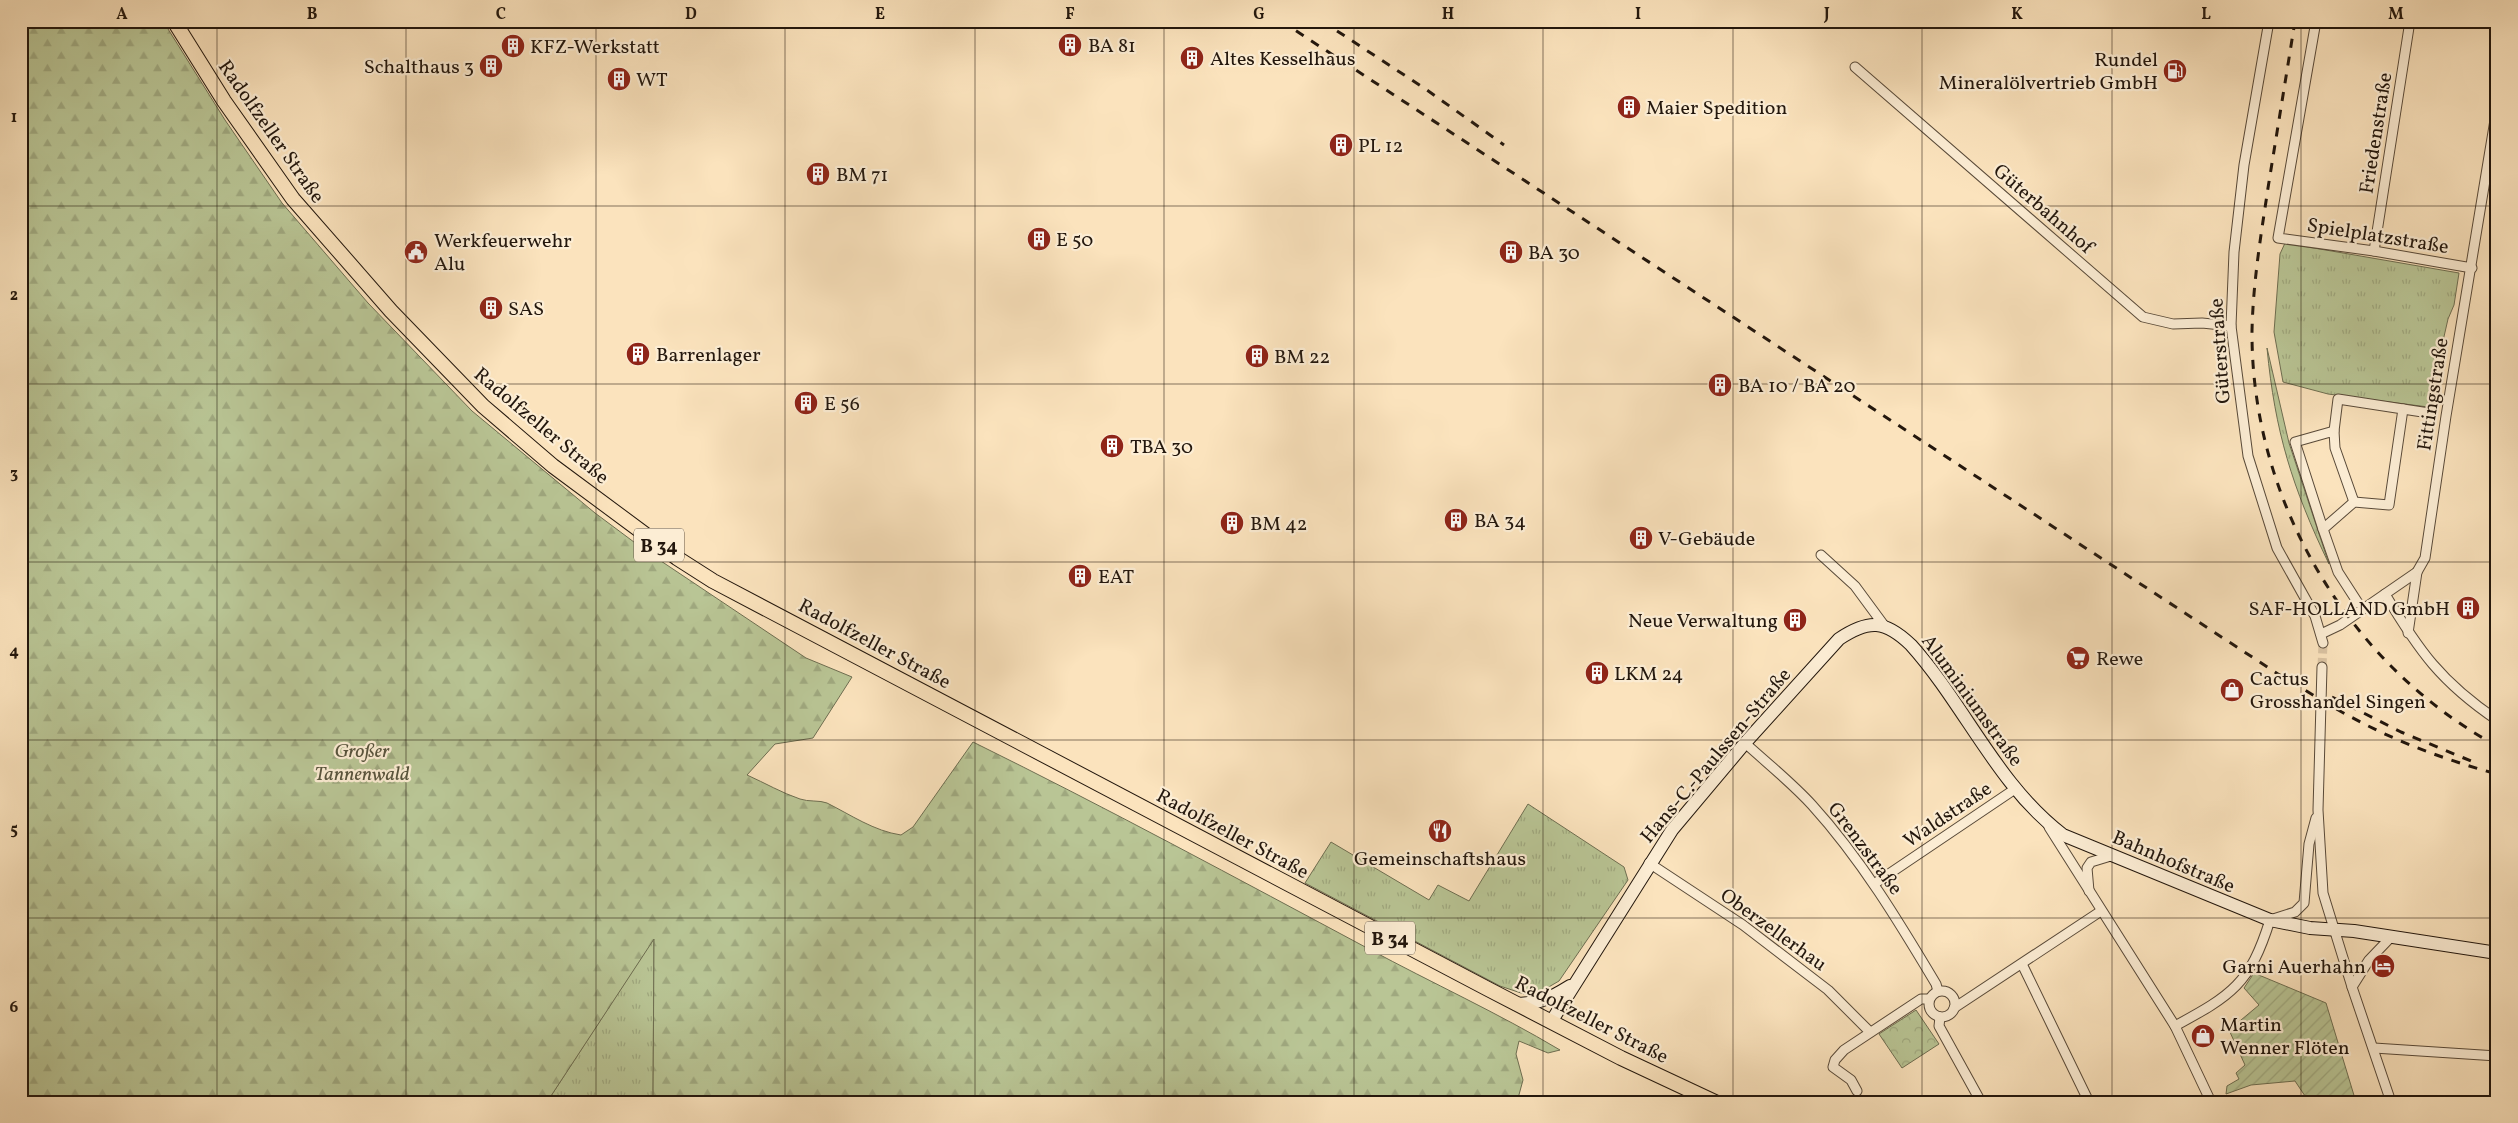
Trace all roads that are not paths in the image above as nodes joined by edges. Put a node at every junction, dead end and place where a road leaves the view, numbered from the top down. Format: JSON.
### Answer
{"nodes":[{"id":1,"x":174,"y":21,"type":"edge"},
{"id":2,"x":2269,"y":21,"type":"edge"},
{"id":3,"x":2316,"y":21,"type":"edge"},
{"id":4,"x":2410,"y":21,"type":"edge"},
{"id":5,"x":1855,"y":67,"type":"dead end"},
{"id":6,"x":2497,"y":108,"type":"edge"},
{"id":7,"x":2374,"y":251,"type":"junction"},
{"id":8,"x":2472,"y":268,"type":"junction"},
{"id":9,"x":2231,"y":326,"type":"junction"},
{"id":10,"x":2403,"y":409,"type":"junction"},
{"id":11,"x":2429,"y":413,"type":"dead end"},
{"id":12,"x":2334,"y":431,"type":"junction"},
{"id":13,"x":2354,"y":502,"type":"junction"},
{"id":14,"x":2323,"y":529,"type":"junction"},
{"id":15,"x":1821,"y":555,"type":"dead end"},
{"id":16,"x":2417,"y":572,"type":"junction"},
{"id":17,"x":2384,"y":594,"type":"junction"},
{"id":18,"x":2358,"y":603,"type":"dead end"},
{"id":19,"x":1883,"y":624,"type":"junction"},
{"id":20,"x":2408,"y":632,"type":"junction"},
{"id":21,"x":2322,"y":667,"type":"tunnel mouth"},
{"id":22,"x":2497,"y":720,"type":"edge"},
{"id":23,"x":1745,"y":743,"type":"junction"},
{"id":24,"x":2015,"y":789,"type":"junction"},
{"id":25,"x":2318,"y":810,"type":"junction"},
{"id":26,"x":2045,"y":821,"type":"junction"},
{"id":27,"x":2063,"y":835,"type":"junction"},
{"id":28,"x":2114,"y":855,"type":"junction"},
{"id":29,"x":1650,"y":863,"type":"junction"},
{"id":30,"x":1874,"y":884,"type":"junction"},
{"id":31,"x":2089,"y":894,"type":"junction"},
{"id":32,"x":2101,"y":911,"type":"junction"},
{"id":33,"x":2270,"y":920,"type":"junction"},
{"id":34,"x":2333,"y":928,"type":"junction"},
{"id":35,"x":2392,"y":936,"type":"junction"},
{"id":36,"x":2497,"y":953,"type":"edge"},
{"id":37,"x":2022,"y":964,"type":"junction"},
{"id":38,"x":1574,"y":983,"type":"junction"},
{"id":39,"x":2352,"y":987,"type":"junction"},
{"id":40,"x":1938,"y":991,"type":"junction"},
{"id":41,"x":1929,"y":999,"type":"junction"},
{"id":42,"x":1516,"y":1004,"type":"junction"},
{"id":43,"x":1954,"y":1008,"type":"junction"},
{"id":44,"x":1940,"y":1017,"type":"junction"},
{"id":45,"x":1551,"y":1022,"type":"junction"},
{"id":46,"x":2175,"y":1026,"type":"junction"},
{"id":47,"x":1870,"y":1032,"type":"junction"},
{"id":48,"x":2374,"y":1048,"type":"junction"},
{"id":49,"x":2497,"y":1056,"type":"edge"},
{"id":50,"x":1857,"y":1091,"type":"dead end"},
{"id":51,"x":2088,"y":1099,"type":"edge"},
{"id":52,"x":1715,"y":1102,"type":"edge"},
{"id":53,"x":1981,"y":1102,"type":"edge"},
{"id":54,"x":2211,"y":1102,"type":"edge"},
{"id":55,"x":2392,"y":1102,"type":"edge"}],
"edges":[{"from":1,"to":42,"type":"main road","name":"Radolfzeller Straße","number":"B 34"},
{"from":2,"to":9,"type":"street","name":"Güterstraße"},
{"from":3,"to":7,"type":"street","name":"Spielplatzstraße"},
{"from":4,"to":7,"type":"street","name":"Friedenstraße"},
{"from":5,"to":9,"type":"street","name":"Güterbahnhof"},
{"from":6,"to":8,"type":"street","name":"Fittingstraße"},
{"from":7,"to":8,"type":"street","name":"Spielplatzstraße"},
{"from":8,"to":16,"type":"street","name":"Fittingstraße"},
{"from":9,"to":17,"type":"street","name":"Güterstraße"},
{"from":10,"to":11,"type":"street"},
{"from":10,"to":12,"type":"street"},
{"from":10,"to":13,"type":"street"},
{"from":12,"to":13,"type":"street"},
{"from":12,"to":14,"type":"street"},
{"from":13,"to":14,"type":"street"},
{"from":14,"to":18,"type":"street"},
{"from":15,"to":19,"type":"street"},
{"from":16,"to":17,"type":"street"},
{"from":16,"to":20,"type":"street","name":"Fittingstraße"},
{"from":17,"to":20,"type":"street"},
{"from":19,"to":23,"type":"street","name":"Hans-C.-Paulssen-Straße"},
{"from":19,"to":24,"type":"street","name":"Aluminiumstraße"},
{"from":20,"to":22,"type":"street"},
{"from":21,"to":25,"type":"street"},
{"from":23,"to":29,"type":"street","name":"Hans-C.-Paulssen-Straße"},
{"from":23,"to":30,"type":"street","name":"Grenzstraße"},
{"from":24,"to":26,"type":"street","name":"Aluminiumstraße"},
{"from":24,"to":30,"type":"street","name":"Waldstraße"},
{"from":25,"to":33,"type":"street"},
{"from":25,"to":34,"type":"street"},
{"from":26,"to":27,"type":"street","name":"Aluminiumstraße"},
{"from":26,"to":31,"type":"street","name":"Aluminiumstraße"},
{"from":27,"to":28,"type":"street","name":"Bahnhofstraße"},
{"from":27,"to":31,"type":"street","name":"Aluminiumstraße"},
{"from":28,"to":31,"type":"street"},
{"from":28,"to":33,"type":"street","name":"Bahnhofstraße"},
{"from":29,"to":38,"type":"street","name":"Hans-C.-Paulssen-Straße"},
{"from":29,"to":47,"type":"street","name":"Oberzellerhau"},
{"from":30,"to":40,"type":"street","name":"Grenzstraße"},
{"from":31,"to":32,"type":"street","name":"Aluminiumstraße"},
{"from":32,"to":37,"type":"street"},
{"from":32,"to":46,"type":"street","name":"Aluminiumstraße"},
{"from":33,"to":34,"type":"street","name":"Bahnhofstraße"},
{"from":33,"to":46,"type":"street"},
{"from":34,"to":35,"type":"street"},
{"from":34,"to":39,"type":"street"},
{"from":35,"to":36,"type":"street"},
{"from":35,"to":39,"type":"street"},
{"from":37,"to":43,"type":"street"},
{"from":37,"to":51,"type":"street"},
{"from":38,"to":42,"type":"street"},
{"from":38,"to":45,"type":"street","name":"Hans-C.-Paulssen-Straße"},
{"from":39,"to":48,"type":"street"},
{"from":40,"to":41,"type":"street"},
{"from":40,"to":43,"type":"street"},
{"from":41,"to":44,"type":"street"},
{"from":41,"to":47,"type":"street"},
{"from":42,"to":45,"type":"main road","name":"Radolfzeller Straße","number":"B 34"},
{"from":43,"to":44,"type":"street"},
{"from":44,"to":53,"type":"street"},
{"from":45,"to":52,"type":"main road","name":"Radolfzeller Straße","number":"B 34"},
{"from":46,"to":54,"type":"street","name":"Aluminiumstraße"},
{"from":47,"to":50,"type":"street"},
{"from":48,"to":49,"type":"street"},
{"from":48,"to":55,"type":"street"}]}
